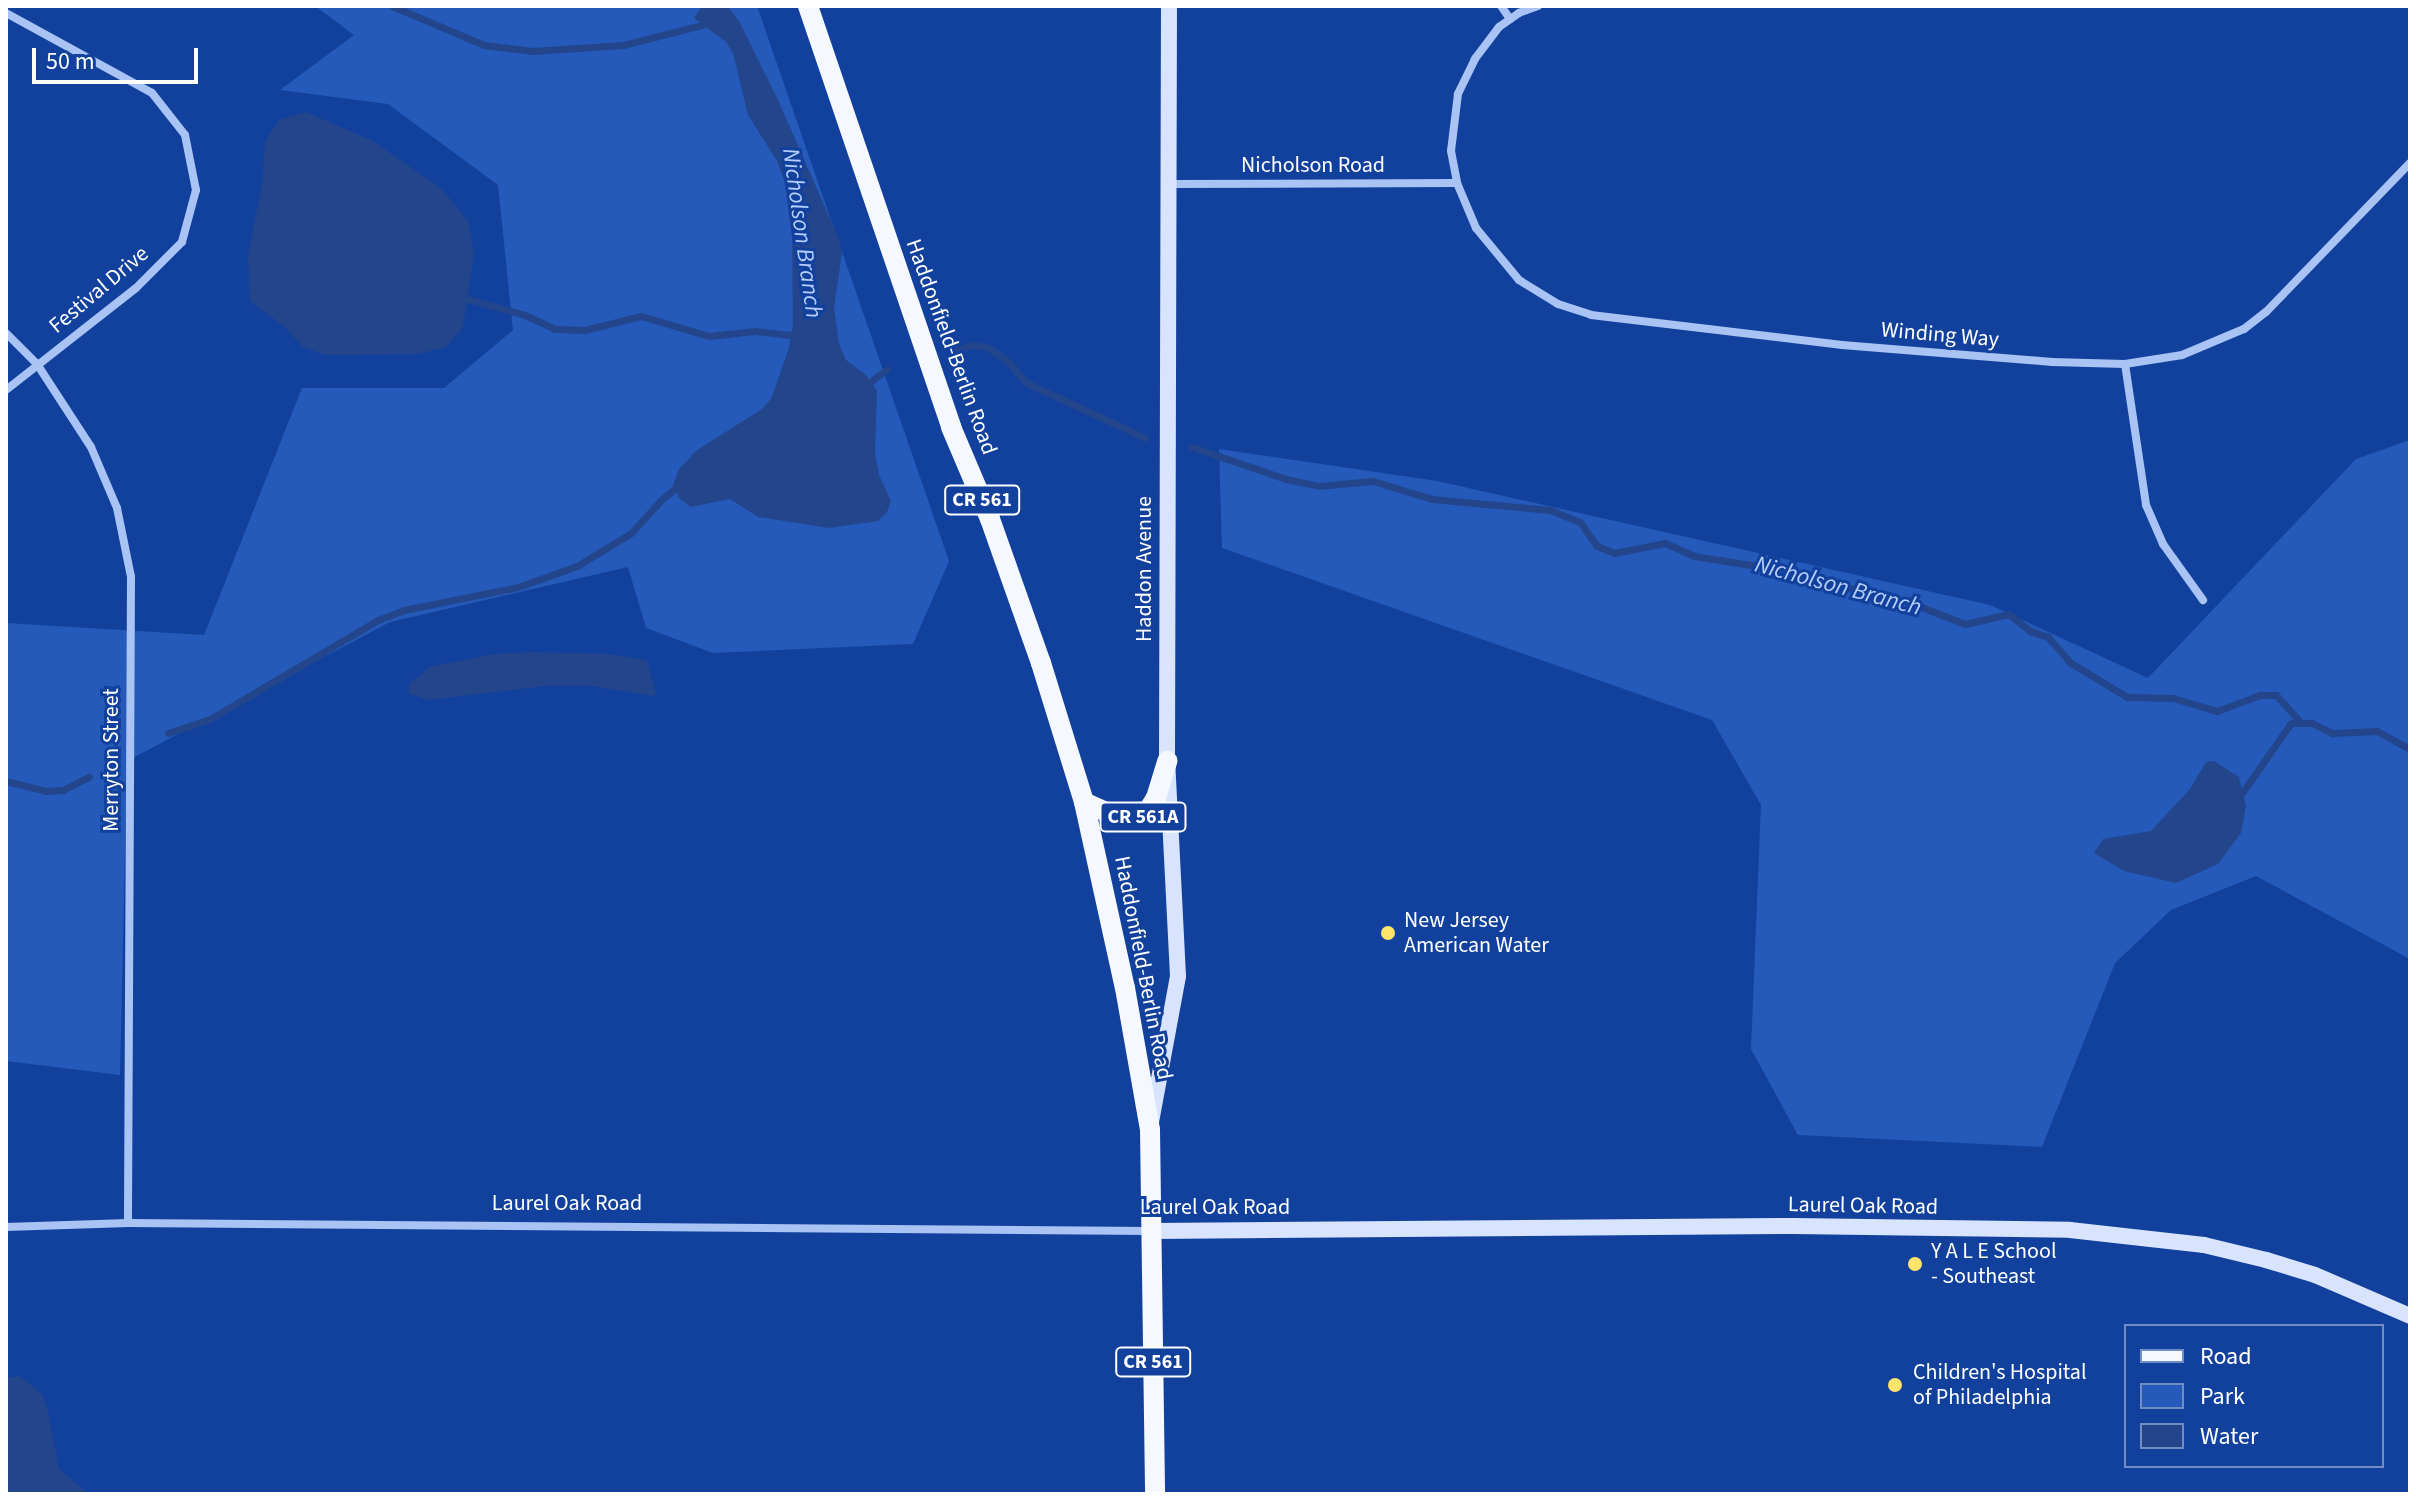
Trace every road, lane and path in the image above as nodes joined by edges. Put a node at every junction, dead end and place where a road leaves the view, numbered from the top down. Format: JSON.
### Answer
{"nodes":[{"id":1,"x":808,"y":6,"type":"edge"},
{"id":2,"x":1169,"y":6,"type":"edge"},
{"id":3,"x":1501,"y":6,"type":"edge"},
{"id":4,"x":1538,"y":6,"type":"edge"},
{"id":5,"x":6,"y":13,"type":"edge"},
{"id":6,"x":1510,"y":19,"type":"junction"},
{"id":7,"x":2410,"y":163,"type":"edge"},
{"id":8,"x":1457,"y":183,"type":"junction"},
{"id":9,"x":1169,"y":184,"type":"junction"},
{"id":10,"x":6,"y":333,"type":"edge"},
{"id":11,"x":37,"y":364,"type":"junction"},
{"id":12,"x":2125,"y":364,"type":"junction"},
{"id":13,"x":6,"y":390,"type":"edge"},
{"id":14,"x":2203,"y":600,"type":"dead end"},
{"id":15,"x":1167,"y":761,"type":"junction"},
{"id":16,"x":1084,"y":802,"type":"junction"},
{"id":17,"x":1150,"y":1130,"type":"junction"},
{"id":18,"x":128,"y":1223,"type":"junction"},
{"id":19,"x":6,"y":1227,"type":"edge"},
{"id":20,"x":1152,"y":1231,"type":"junction"},
{"id":21,"x":2410,"y":1316,"type":"edge"},
{"id":22,"x":1155,"y":1494,"type":"edge"}],
"edges":[{"from":1,"to":16,"type":"main road","name":"Haddonfield-Berlin Road","number":"CR 561"},
{"from":2,"to":9,"type":"street","name":"Haddon Avenue","number":"CR 561A"},
{"from":3,"to":6,"type":"street"},
{"from":4,"to":6,"type":"street"},
{"from":5,"to":11,"type":"street","name":"Festival Drive"},
{"from":6,"to":8,"type":"street","name":"Winding Way"},
{"from":7,"to":12,"type":"street","name":"Winding Way"},
{"from":8,"to":9,"type":"street","name":"Nicholson Road"},
{"from":8,"to":12,"type":"street","name":"Winding Way"},
{"from":9,"to":15,"type":"street","name":"Haddon Avenue","number":"CR 561A"},
{"from":10,"to":11,"type":"street","name":"Merryton Street"},
{"from":11,"to":13,"type":"street","name":"Festival Drive"},
{"from":11,"to":18,"type":"street","name":"Merryton Street"},
{"from":12,"to":14,"type":"street"},
{"from":15,"to":16,"type":"main road","number":"CR 561A"},
{"from":15,"to":17,"type":"street","name":"Haddon Avenue","number":"CR 561A"},
{"from":16,"to":17,"type":"main road","name":"Haddonfield-Berlin Road","number":"CR 561"},
{"from":17,"to":20,"type":"main road","name":"Haddonfield-Berlin Road","number":"CR 561"},
{"from":18,"to":19,"type":"street","name":"Laurel Oak Road"},
{"from":18,"to":20,"type":"street","name":"Laurel Oak Road"},
{"from":20,"to":21,"type":"street","name":"Laurel Oak Road"},
{"from":20,"to":22,"type":"main road","name":"Haddonfield-Berlin Road","number":"CR 561"}]}
